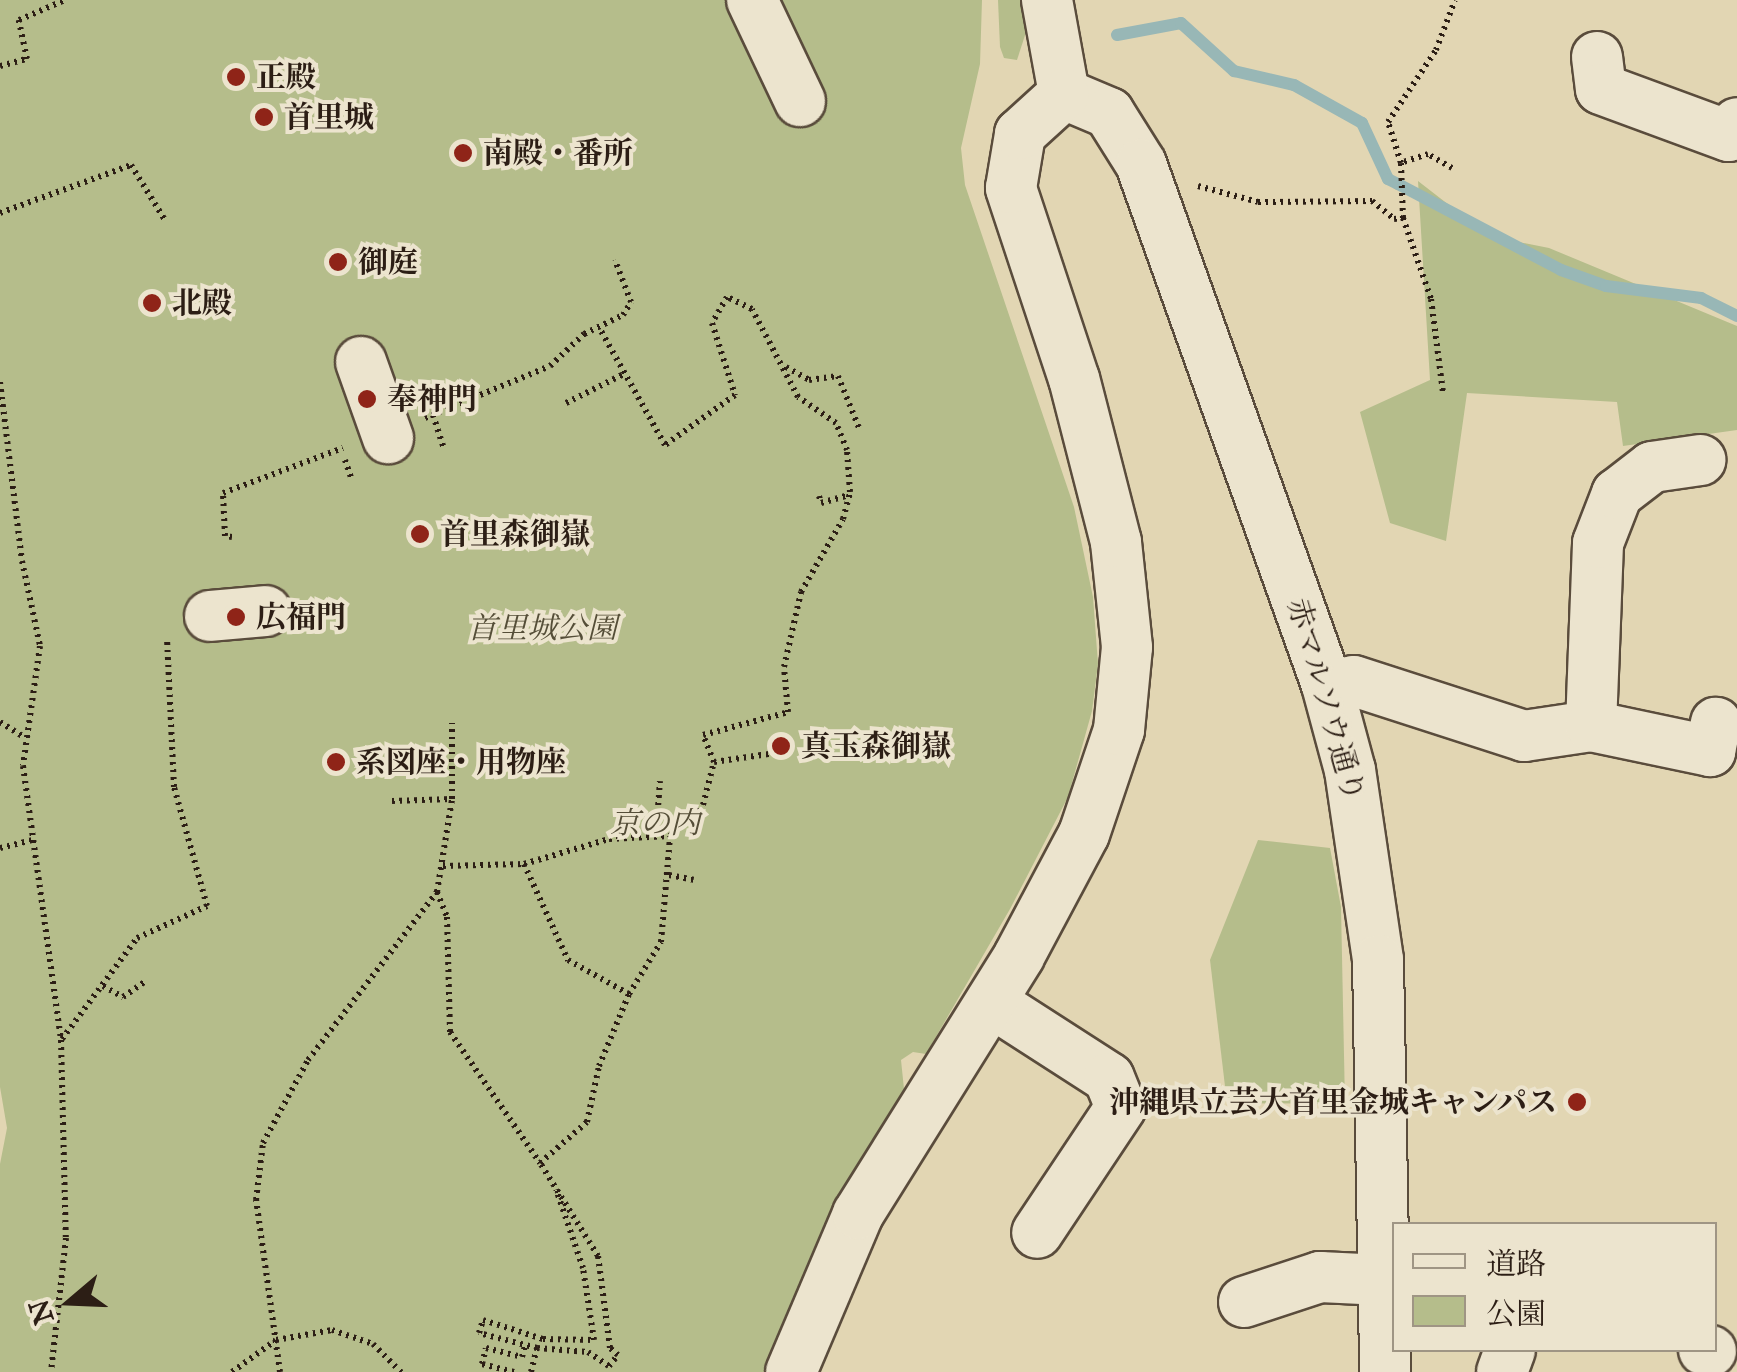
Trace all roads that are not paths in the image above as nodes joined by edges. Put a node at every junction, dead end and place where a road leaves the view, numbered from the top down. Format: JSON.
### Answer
{"nodes":[{"id":1,"x":752,"y":0,"type":"edge"},
{"id":2,"x":1048,"y":0,"type":"edge"},
{"id":3,"x":1597,"y":57,"type":"dead end"},
{"id":4,"x":1064,"y":94,"type":"junction"},
{"id":5,"x":800,"y":100,"type":"dead end"},
{"id":6,"x":1737,"y":124,"type":"edge"},
{"id":7,"x":361,"y":362,"type":"dead end"},
{"id":8,"x":372,"y":441,"type":"road end"},
{"id":9,"x":1700,"y":460,"type":"dead end"},
{"id":10,"x":266,"y":611,"type":"dead end"},
{"id":11,"x":188,"y":618,"type":"road end"},
{"id":12,"x":1327,"y":685,"type":"junction"},
{"id":13,"x":1716,"y":723,"type":"dead end"},
{"id":14,"x":1591,"y":726,"type":"junction"},
{"id":15,"x":992,"y":1002,"type":"junction"},
{"id":16,"x":1036,"y":1234,"type":"dead end"},
{"id":17,"x":1383,"y":1280,"type":"junction"},
{"id":18,"x":1244,"y":1302,"type":"dead end"},
{"id":19,"x":791,"y":1372,"type":"edge"},
{"id":20,"x":1384,"y":1372,"type":"edge"}],
"edges":[{"from":1,"to":5,"type":"street"},
{"from":2,"to":4,"type":"street"},
{"from":3,"to":6,"type":"street"},
{"from":4,"to":12,"type":"street","name":"赤マルソウ通り"},
{"from":4,"to":15,"type":"street"},
{"from":7,"to":8,"type":"street"},
{"from":9,"to":14,"type":"street"},
{"from":10,"to":11,"type":"street"},
{"from":12,"to":14,"type":"street"},
{"from":12,"to":17,"type":"street","name":"赤マルソウ通り"},
{"from":13,"to":14,"type":"street"},
{"from":15,"to":16,"type":"street"},
{"from":15,"to":19,"type":"street"},
{"from":17,"to":18,"type":"street"},
{"from":17,"to":20,"type":"street","name":"赤マルソウ通り"}]}
